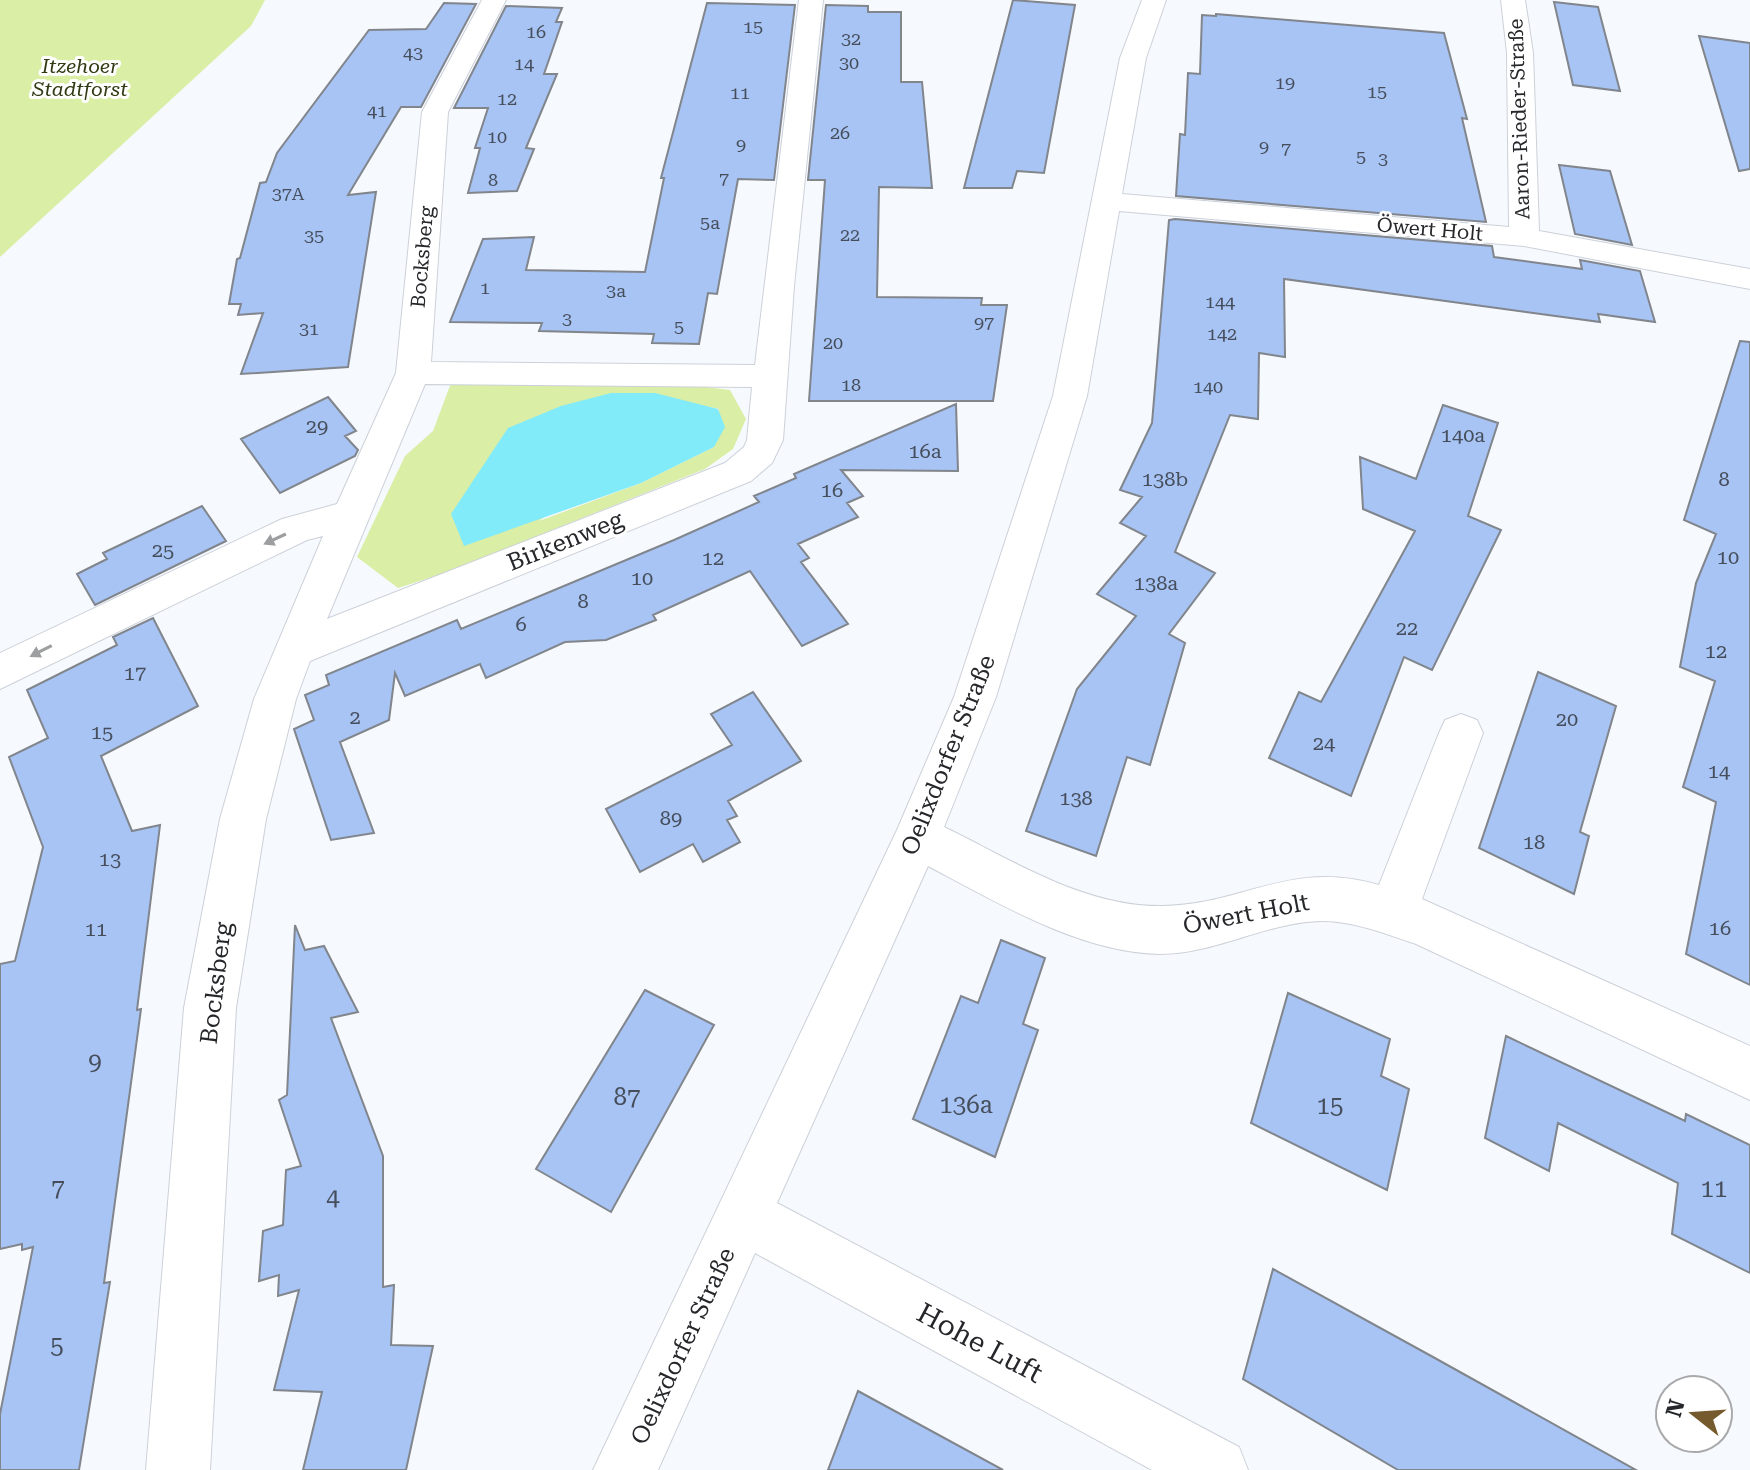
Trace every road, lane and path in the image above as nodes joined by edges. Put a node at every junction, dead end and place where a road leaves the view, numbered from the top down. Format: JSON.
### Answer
{"nodes":[{"id":1,"x":494,"y":0,"type":"edge"},
{"id":2,"x":811,"y":0,"type":"edge"},
{"id":3,"x":1154,"y":0,"type":"edge"},
{"id":4,"x":1513,"y":0,"type":"edge"},
{"id":5,"x":1107,"y":201,"type":"junction"},
{"id":6,"x":1524,"y":237,"type":"junction"},
{"id":7,"x":1750,"y":279,"type":"edge"},
{"id":8,"x":413,"y":373,"type":"junction"},
{"id":9,"x":770,"y":376,"type":"junction"},
{"id":10,"x":349,"y":515,"type":"junction"},
{"id":11,"x":293,"y":650,"type":"junction"},
{"id":12,"x":0,"y":672,"type":"edge"},
{"id":13,"x":1461,"y":733,"type":"dead end"},
{"id":14,"x":917,"y":837,"type":"junction"},
{"id":15,"x":1392,"y":913,"type":"junction"},
{"id":16,"x":1750,"y":1073,"type":"edge"},
{"id":17,"x":744,"y":1216,"type":"junction"},
{"id":18,"x":178,"y":1470,"type":"edge"},
{"id":19,"x":625,"y":1470,"type":"edge"},
{"id":20,"x":1216,"y":1470,"type":"edge"}],
"edges":[{"from":1,"to":8,"type":"street","name":"Bocksberg"},
{"from":2,"to":9,"type":"street","name":"Birkenweg"},
{"from":3,"to":5,"type":"street","name":"Oelixdorfer Straße"},
{"from":4,"to":6,"type":"street","name":"Aaron-Rieder-Straße"},
{"from":5,"to":6,"type":"street","name":"Öwert Holt"},
{"from":5,"to":14,"type":"street","name":"Oelixdorfer Straße"},
{"from":6,"to":7,"type":"street","name":"Öwert Holt"},
{"from":8,"to":9,"type":"street"},
{"from":8,"to":10,"type":"street","name":"Bocksberg"},
{"from":9,"to":11,"type":"street","name":"Birkenweg"},
{"from":10,"to":11,"type":"street","name":"Bocksberg"},
{"from":10,"to":12,"type":"street","one_way":true},
{"from":11,"to":18,"type":"street","name":"Bocksberg"},
{"from":13,"to":15,"type":"street"},
{"from":14,"to":15,"type":"street","name":"Öwert Holt"},
{"from":14,"to":17,"type":"street","name":"Oelixdorfer Straße"},
{"from":15,"to":16,"type":"street","name":"Öwert Holt"},
{"from":17,"to":19,"type":"street","name":"Oelixdorfer Straße"},
{"from":17,"to":20,"type":"street","name":"Hohe Luft"}]}
